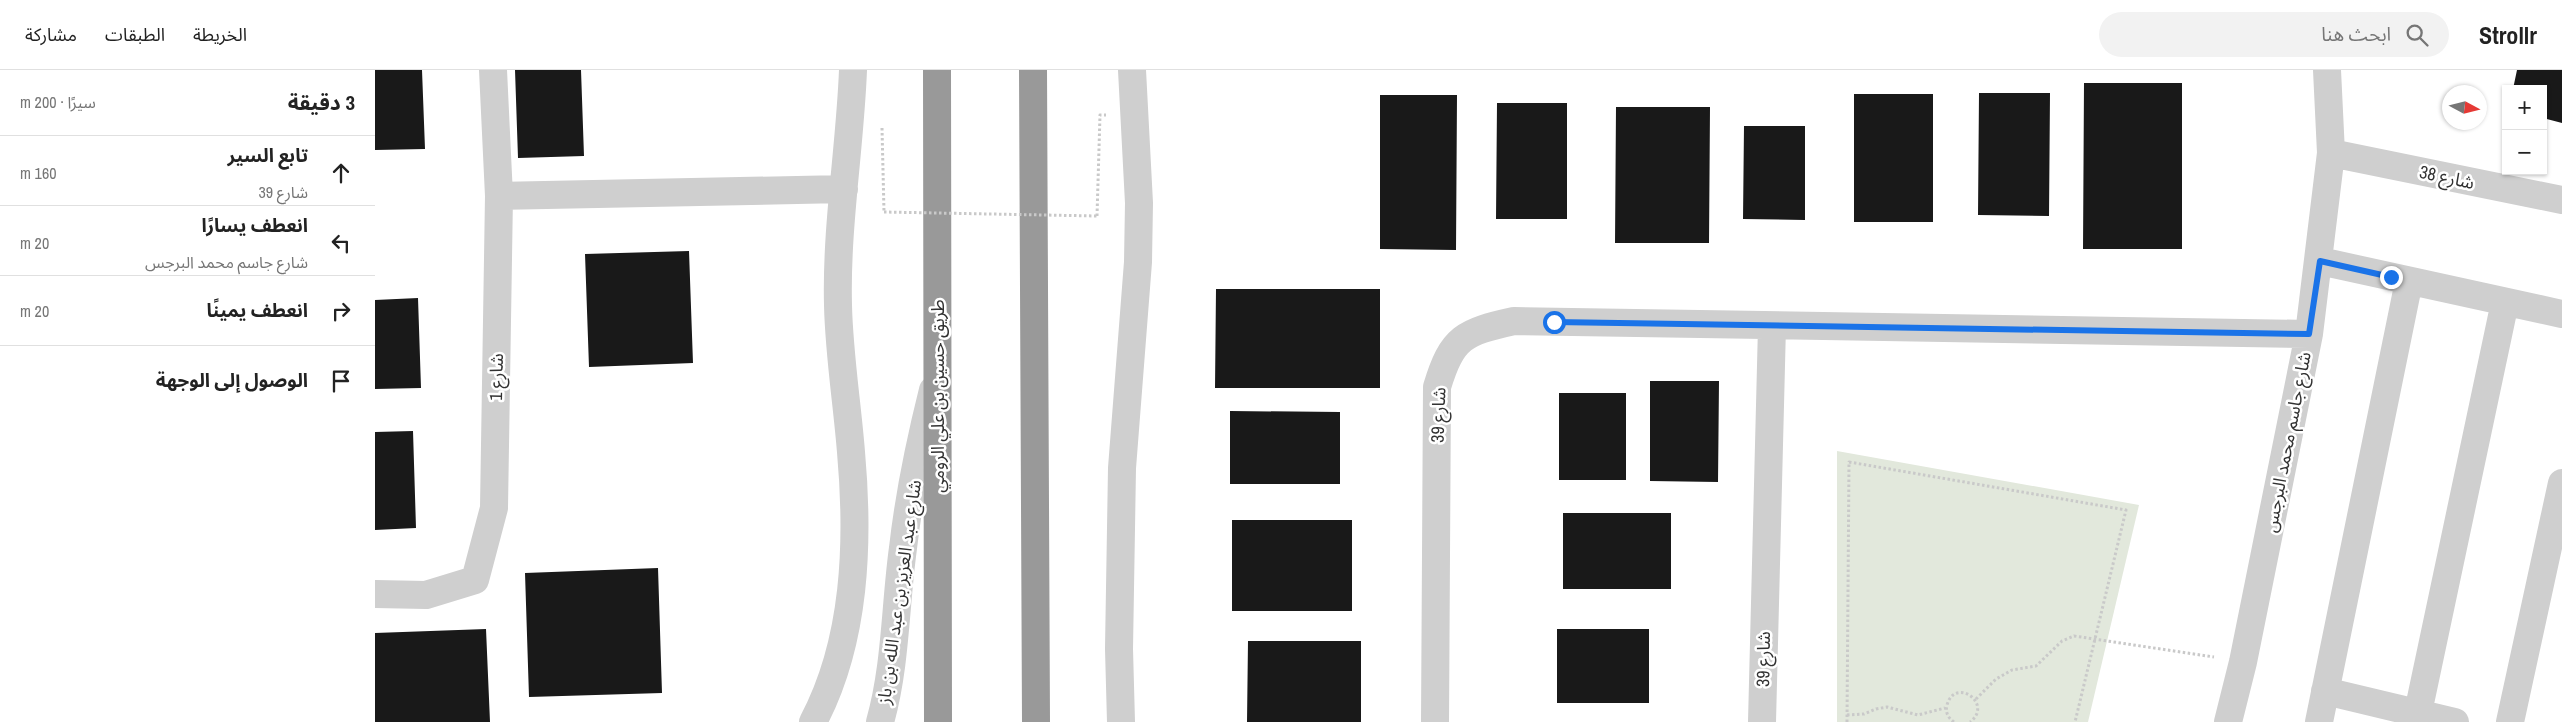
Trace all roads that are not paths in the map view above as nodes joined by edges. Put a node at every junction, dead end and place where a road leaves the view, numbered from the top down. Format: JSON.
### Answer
{"nodes":[{"id":1,"x":493,"y":70,"type":"edge"},
{"id":2,"x":853,"y":70,"type":"edge"},
{"id":3,"x":937,"y":70,"type":"edge"},
{"id":4,"x":1033,"y":70,"type":"edge"},
{"id":5,"x":1132,"y":70,"type":"edge"},
{"id":6,"x":2327,"y":70,"type":"edge"},
{"id":7,"x":2331,"y":153,"type":"junction"},
{"id":8,"x":844,"y":189,"type":"junction"},
{"id":9,"x":499,"y":196,"type":"junction"},
{"id":10,"x":2562,"y":200,"type":"edge"},
{"id":11,"x":2320,"y":261,"type":"junction"},
{"id":12,"x":2409,"y":280,"type":"junction"},
{"id":13,"x":2505,"y":302,"type":"junction"},
{"id":14,"x":2562,"y":314,"type":"edge"},
{"id":15,"x":1772,"y":326,"type":"junction"},
{"id":16,"x":2309,"y":334,"type":"junction"},
{"id":17,"x":937,"y":374,"type":"junction"},
{"id":18,"x":2562,"y":483,"type":"edge"},
{"id":19,"x":375,"y":594,"type":"edge"},
{"id":20,"x":2325,"y":691,"type":"junction"},
{"id":21,"x":2417,"y":718,"type":"edge"},
{"id":22,"x":813,"y":722,"type":"edge"},
{"id":23,"x":880,"y":722,"type":"edge"},
{"id":24,"x":938,"y":722,"type":"edge"},
{"id":25,"x":1036,"y":722,"type":"edge"},
{"id":26,"x":1121,"y":722,"type":"edge"},
{"id":27,"x":1435,"y":722,"type":"edge"},
{"id":28,"x":1762,"y":722,"type":"edge"},
{"id":29,"x":2228,"y":722,"type":"edge"},
{"id":30,"x":2319,"y":722,"type":"edge"},
{"id":31,"x":2455,"y":722,"type":"edge"},
{"id":32,"x":2510,"y":722,"type":"edge"}],
"edges":[{"from":1,"to":9,"type":"street","name":"شارع 1"},
{"from":2,"to":8,"type":"street"},
{"from":3,"to":17,"type":"highway","name":"طريق حسين بن علي الرومي"},
{"from":4,"to":25,"type":"highway"},
{"from":5,"to":26,"type":"street"},
{"from":6,"to":7,"type":"street","name":"شارع جاسم محمد البرجس"},
{"from":7,"to":10,"type":"street","name":"شارع 38"},
{"from":7,"to":11,"type":"street","name":"شارع جاسم محمد البرجس"},
{"from":8,"to":9,"type":"street"},
{"from":8,"to":22,"type":"street"},
{"from":9,"to":19,"type":"street","name":"شارع 1"},
{"from":11,"to":12,"type":"street"},
{"from":11,"to":16,"type":"street","name":"شارع جاسم محمد البرجس"},
{"from":12,"to":13,"type":"street"},
{"from":12,"to":20,"type":"street"},
{"from":13,"to":14,"type":"street"},
{"from":13,"to":21,"type":"street"},
{"from":15,"to":16,"type":"street","name":"شارع 39"},
{"from":15,"to":27,"type":"street","name":"شارع 39"},
{"from":15,"to":28,"type":"street","name":"شارع 39"},
{"from":16,"to":29,"type":"street","name":"شارع جاسم محمد البرجس"},
{"from":17,"to":23,"type":"street","name":"شارع عبد العزيز بن عبد الله بن باز"},
{"from":17,"to":24,"type":"highway","name":"طريق حسين بن علي الرومي"},
{"from":18,"to":32,"type":"street"},
{"from":20,"to":21,"type":"street"},
{"from":20,"to":30,"type":"street"},
{"from":21,"to":31,"type":"street"}]}
